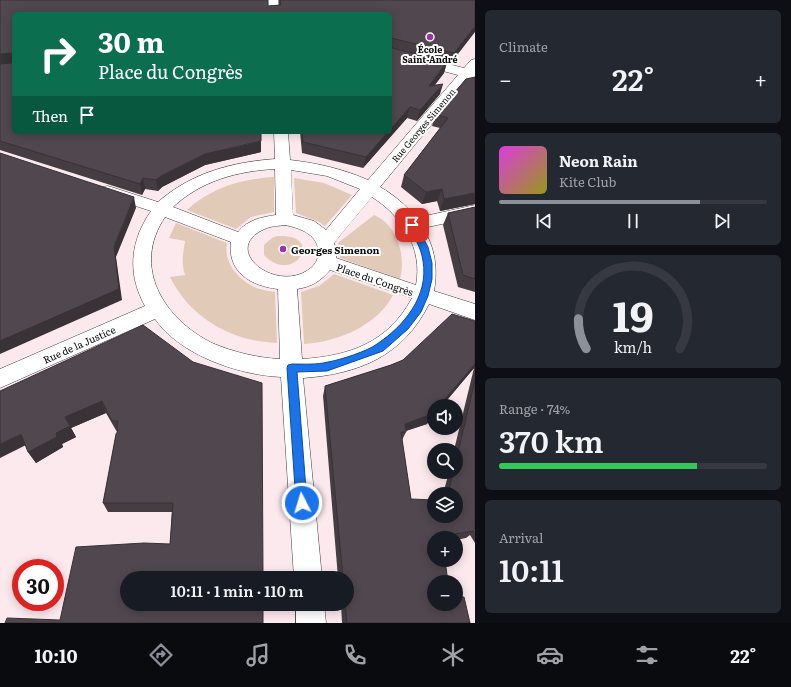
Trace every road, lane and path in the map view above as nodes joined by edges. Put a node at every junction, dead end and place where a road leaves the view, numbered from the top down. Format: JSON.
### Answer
{"nodes":[{"id":1,"x":274,"y":0,"type":"edge"},
{"id":2,"x":274,"y":12,"type":"edge"},
{"id":3,"x":392,"y":53,"type":"edge"},
{"id":4,"x":472,"y":70,"type":"edge"},
{"id":5,"x":282,"y":134,"type":"edge"},
{"id":6,"x":284,"y":164,"type":"junction"},
{"id":7,"x":96,"y":187,"type":"edge"},
{"id":8,"x":370,"y":188,"type":"junction"},
{"id":9,"x":162,"y":209,"type":"junction"},
{"id":10,"x":475,"y":211,"type":"edge"},
{"id":11,"x":285,"y":219,"type":"junction"},
{"id":12,"x":412,"y":225,"type":"junction"},
{"id":13,"x":240,"y":239,"type":"junction"},
{"id":14,"x":325,"y":242,"type":"junction"},
{"id":15,"x":326,"y":262,"type":"junction"},
{"id":16,"x":287,"y":283,"type":"junction"},
{"id":17,"x":424,"y":296,"type":"junction"},
{"id":18,"x":158,"y":309,"type":"junction"},
{"id":19,"x":475,"y":312,"type":"edge"},
{"id":20,"x":292,"y":368,"type":"junction"},
{"id":21,"x":0,"y":379,"type":"edge"},
{"id":22,"x":307,"y":571,"type":"edge"},
{"id":23,"x":310,"y":611,"type":"edge"},
{"id":24,"x":311,"y":623,"type":"edge"}],
"edges":[{"from":1,"to":2,"type":"street"},
{"from":3,"to":4,"type":"street"},
{"from":4,"to":8,"type":"street","name":"Rue Georges Simenon"},
{"from":5,"to":6,"type":"street"},
{"from":6,"to":8,"type":"street","name":"Place du Congrès"},
{"from":6,"to":9,"type":"street","name":"Place du Congrès"},
{"from":6,"to":11,"type":"street"},
{"from":7,"to":9,"type":"street"},
{"from":8,"to":12,"type":"street","name":"Place du Congrès"},
{"from":8,"to":14,"type":"street"},
{"from":9,"to":13,"type":"street"},
{"from":9,"to":18,"type":"street","name":"Place du Congrès"},
{"from":10,"to":12,"type":"street"},
{"from":11,"to":13,"type":"street"},
{"from":11,"to":14,"type":"street"},
{"from":12,"to":17,"type":"street","name":"Place du Congrès"},
{"from":13,"to":16,"type":"street","name":"Place du Congrès"},
{"from":14,"to":15,"type":"street","name":"Place du Congrès"},
{"from":15,"to":16,"type":"street","name":"Place du Congrès"},
{"from":15,"to":17,"type":"street","name":"Place du Congrès"},
{"from":16,"to":20,"type":"street"},
{"from":17,"to":19,"type":"street"},
{"from":17,"to":20,"type":"street","name":"Place du Congrès"},
{"from":18,"to":20,"type":"street","name":"Place du Congrès"},
{"from":18,"to":21,"type":"street","name":"Rue de la Justice"},
{"from":20,"to":22,"type":"street"},
{"from":23,"to":24,"type":"street"}]}
